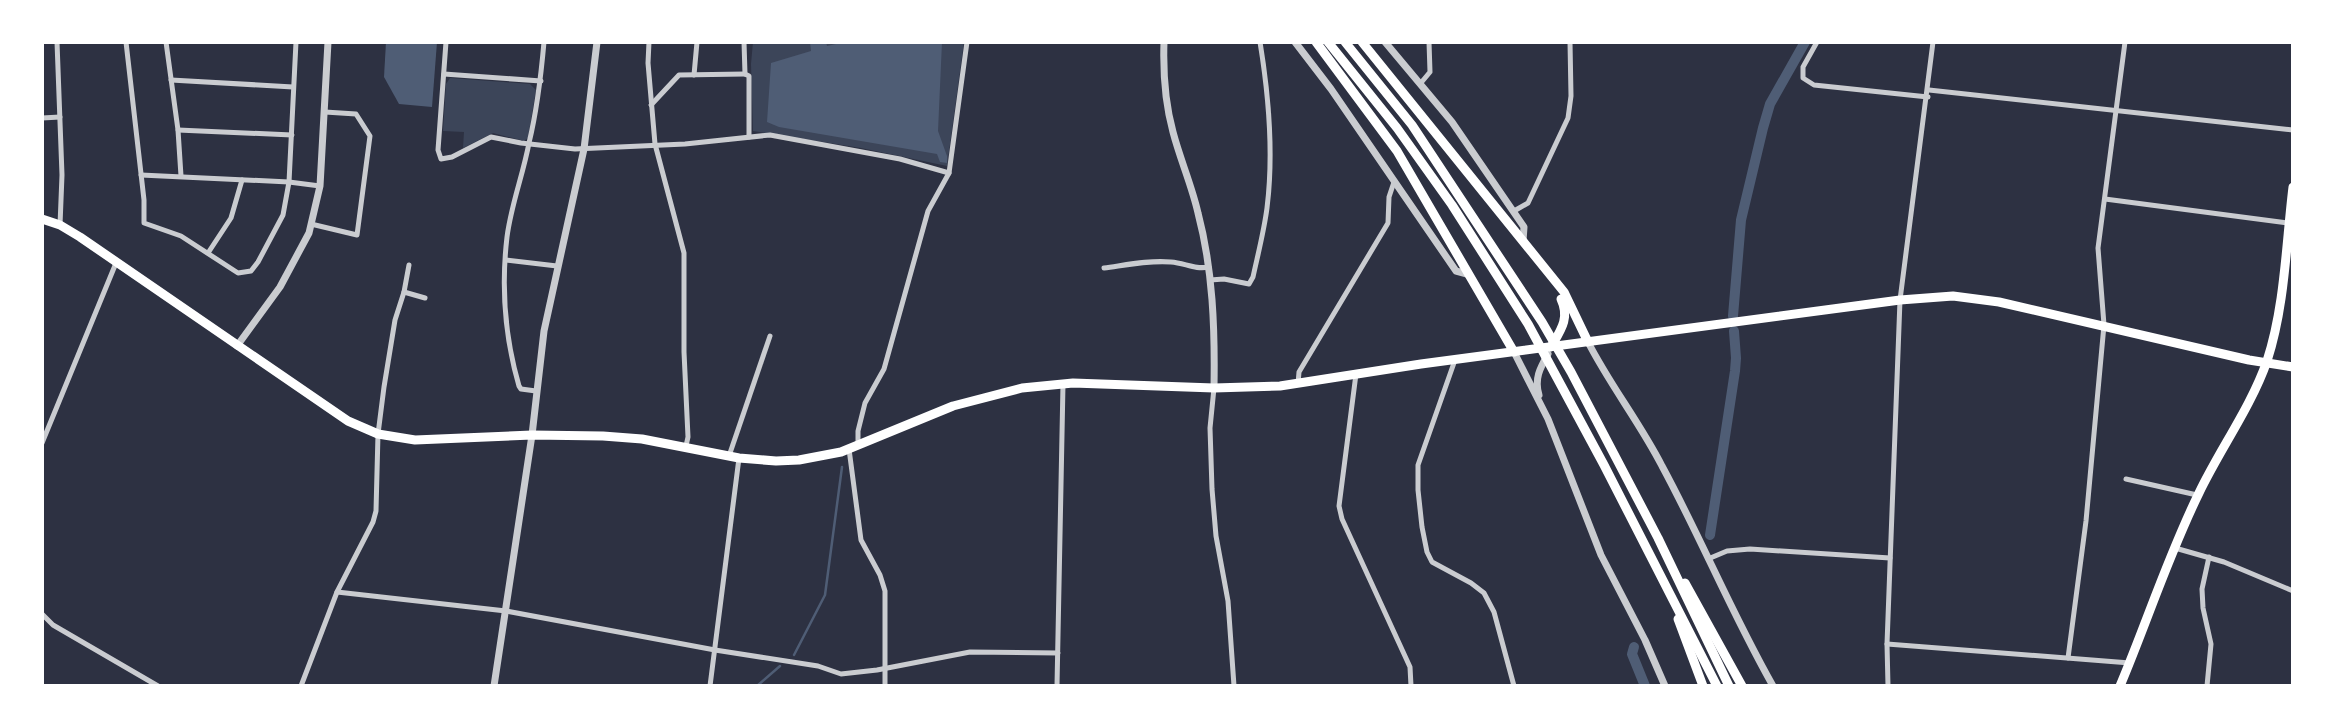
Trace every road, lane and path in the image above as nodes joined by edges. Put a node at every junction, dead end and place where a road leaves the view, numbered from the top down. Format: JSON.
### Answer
{"nodes":[{"id":1,"x":57,"y":42,"type":"edge"},
{"id":2,"x":126,"y":42,"type":"edge"},
{"id":3,"x":166,"y":42,"type":"edge"},
{"id":4,"x":296,"y":42,"type":"edge"},
{"id":5,"x":327,"y":42,"type":"edge"},
{"id":6,"x":446,"y":42,"type":"edge"},
{"id":7,"x":544,"y":42,"type":"edge"},
{"id":8,"x":597,"y":42,"type":"edge"},
{"id":9,"x":649,"y":42,"type":"edge"},
{"id":10,"x":697,"y":42,"type":"edge"},
{"id":11,"x":967,"y":42,"type":"edge"},
{"id":12,"x":1164,"y":42,"type":"edge"},
{"id":13,"x":1260,"y":42,"type":"edge"},
{"id":14,"x":1295,"y":42,"type":"edge"},
{"id":15,"x":1316,"y":42,"type":"edge"},
{"id":16,"x":1328,"y":42,"type":"edge"},
{"id":17,"x":1345,"y":42,"type":"edge"},
{"id":18,"x":1362,"y":42,"type":"edge"},
{"id":19,"x":1385,"y":42,"type":"edge"},
{"id":20,"x":1429,"y":42,"type":"edge"},
{"id":21,"x":1570,"y":42,"type":"edge"},
{"id":22,"x":1817,"y":42,"type":"edge"},
{"id":23,"x":1933,"y":42,"type":"edge"},
{"id":24,"x":2125,"y":42,"type":"edge"},
{"id":25,"x":744,"y":43,"type":"edge"},
{"id":26,"x":444,"y":74,"type":"junction"},
{"id":27,"x":745,"y":74,"type":"junction"},
{"id":28,"x":694,"y":75,"type":"junction"},
{"id":29,"x":171,"y":80,"type":"junction"},
{"id":30,"x":541,"y":81,"type":"junction"},
{"id":31,"x":1420,"y":84,"type":"junction"},
{"id":32,"x":293,"y":87,"type":"junction"},
{"id":33,"x":1929,"y":90,"type":"junction"},
{"id":34,"x":1928,"y":97,"type":"junction"},
{"id":35,"x":651,"y":105,"type":"junction"},
{"id":36,"x":2116,"y":110,"type":"junction"},
{"id":37,"x":325,"y":112,"type":"junction"},
{"id":38,"x":60,"y":117,"type":"junction"},
{"id":39,"x":42,"y":118,"type":"edge"},
{"id":40,"x":178,"y":130,"type":"junction"},
{"id":41,"x":2293,"y":130,"type":"edge"},
{"id":42,"x":292,"y":135,"type":"junction"},
{"id":43,"x":749,"y":137,"type":"junction"},
{"id":44,"x":529,"y":144,"type":"junction"},
{"id":45,"x":655,"y":144,"type":"junction"},
{"id":46,"x":584,"y":149,"type":"junction"},
{"id":47,"x":949,"y":173,"type":"junction"},
{"id":48,"x":141,"y":175,"type":"junction"},
{"id":49,"x":181,"y":176,"type":"junction"},
{"id":50,"x":242,"y":180,"type":"junction"},
{"id":51,"x":289,"y":181,"type":"junction"},
{"id":52,"x":1394,"y":182,"type":"junction"},
{"id":53,"x":320,"y":186,"type":"junction"},
{"id":54,"x":2293,"y":192,"type":"edge"},
{"id":55,"x":2105,"y":199,"type":"junction"},
{"id":56,"x":1514,"y":211,"type":"junction"},
{"id":57,"x":42,"y":219,"type":"edge"},
{"id":58,"x":2288,"y":223,"type":"junction"},
{"id":59,"x":311,"y":224,"type":"junction"},
{"id":60,"x":60,"y":225,"type":"junction"},
{"id":61,"x":1523,"y":241,"type":"junction"},
{"id":62,"x":208,"y":253,"type":"junction"},
{"id":63,"x":506,"y":260,"type":"junction"},
{"id":64,"x":116,"y":263,"type":"junction"},
{"id":65,"x":409,"y":265,"type":"dead end"},
{"id":66,"x":557,"y":266,"type":"junction"},
{"id":67,"x":1209,"y":267,"type":"junction"},
{"id":68,"x":1104,"y":268,"type":"dead end"},
{"id":69,"x":1467,"y":274,"type":"junction"},
{"id":70,"x":1550,"y":275,"type":"junction"},
{"id":71,"x":1210,"y":280,"type":"junction"},
{"id":72,"x":404,"y":292,"type":"junction"},
{"id":73,"x":425,"y":298,"type":"dead end"},
{"id":74,"x":1900,"y":300,"type":"junction"},
{"id":75,"x":2104,"y":325,"type":"junction"},
{"id":76,"x":770,"y":337,"type":"dead end"},
{"id":77,"x":1588,"y":342,"type":"junction"},
{"id":78,"x":237,"y":346,"type":"junction"},
{"id":79,"x":1551,"y":347,"type":"junction"},
{"id":80,"x":1514,"y":352,"type":"junction"},
{"id":81,"x":1455,"y":360,"type":"junction"},
{"id":82,"x":2266,"y":363,"type":"junction"},
{"id":83,"x":2293,"y":367,"type":"edge"},
{"id":84,"x":1356,"y":374,"type":"junction"},
{"id":85,"x":1063,"y":384,"type":"junction"},
{"id":86,"x":1298,"y":384,"type":"junction"},
{"id":87,"x":1214,"y":388,"type":"junction"},
{"id":88,"x":536,"y":391,"type":"junction"},
{"id":89,"x":1548,"y":419,"type":"junction"},
{"id":90,"x":378,"y":434,"type":"junction"},
{"id":91,"x":532,"y":435,"type":"junction"},
{"id":92,"x":42,"y":443,"type":"edge"},
{"id":93,"x":686,"y":446,"type":"junction"},
{"id":94,"x":854,"y":447,"type":"junction"},
{"id":95,"x":729,"y":456,"type":"junction"},
{"id":96,"x":739,"y":458,"type":"junction"},
{"id":97,"x":2126,"y":479,"type":"dead end"},
{"id":98,"x":2197,"y":495,"type":"junction"},
{"id":99,"x":2175,"y":548,"type":"junction"},
{"id":100,"x":2209,"y":557,"type":"junction"},
{"id":101,"x":1890,"y":558,"type":"junction"},
{"id":102,"x":1668,"y":559,"type":"junction"},
{"id":103,"x":1708,"y":559,"type":"junction"},
{"id":104,"x":1668,"y":589,"type":"junction"},
{"id":105,"x":337,"y":592,"type":"junction"},
{"id":106,"x":2293,"y":592,"type":"edge"},
{"id":107,"x":506,"y":611,"type":"junction"},
{"id":108,"x":42,"y":614,"type":"edge"},
{"id":109,"x":1887,"y":644,"type":"junction"},
{"id":110,"x":715,"y":650,"type":"junction"},
{"id":111,"x":1058,"y":653,"type":"junction"},
{"id":112,"x":2068,"y":658,"type":"junction"},
{"id":113,"x":2130,"y":663,"type":"junction"},
{"id":114,"x":884,"y":667,"type":"junction"},
{"id":115,"x":158,"y":686,"type":"edge"},
{"id":116,"x":300,"y":686,"type":"edge"},
{"id":117,"x":494,"y":686,"type":"edge"},
{"id":118,"x":710,"y":686,"type":"edge"},
{"id":119,"x":885,"y":686,"type":"edge"},
{"id":120,"x":1057,"y":686,"type":"edge"},
{"id":121,"x":1234,"y":686,"type":"edge"},
{"id":122,"x":1411,"y":686,"type":"edge"},
{"id":123,"x":1514,"y":686,"type":"edge"},
{"id":124,"x":1665,"y":686,"type":"edge"},
{"id":125,"x":1703,"y":686,"type":"edge"},
{"id":126,"x":1717,"y":686,"type":"edge"},
{"id":127,"x":1729,"y":686,"type":"edge"},
{"id":128,"x":1742,"y":686,"type":"edge"},
{"id":129,"x":1773,"y":686,"type":"edge"},
{"id":130,"x":1888,"y":686,"type":"edge"},
{"id":131,"x":2120,"y":686,"type":"edge"},
{"id":132,"x":2207,"y":686,"type":"edge"}],
"edges":[{"from":1,"to":38,"type":"street"},
{"from":2,"to":48,"type":"street"},
{"from":3,"to":29,"type":"street"},
{"from":4,"to":32,"type":"street"},
{"from":5,"to":37,"type":"street"},
{"from":6,"to":26,"type":"street"},
{"from":7,"to":30,"type":"street"},
{"from":8,"to":46,"type":"street"},
{"from":9,"to":35,"type":"street"},
{"from":10,"to":28,"type":"street"},
{"from":11,"to":47,"type":"street"},
{"from":12,"to":67,"type":"street"},
{"from":13,"to":71,"type":"street"},
{"from":14,"to":52,"type":"street"},
{"from":15,"to":69,"type":"main road"},
{"from":16,"to":104,"type":"main road"},
{"from":17,"to":102,"type":"main road"},
{"from":18,"to":61,"type":"main road"},
{"from":19,"to":31,"type":"street"},
{"from":20,"to":31,"type":"street"},
{"from":21,"to":56,"type":"street"},
{"from":22,"to":34,"type":"street"},
{"from":23,"to":33,"type":"street"},
{"from":24,"to":36,"type":"street"},
{"from":25,"to":27,"type":"street"},
{"from":26,"to":30,"type":"street"},
{"from":26,"to":44,"type":"street"},
{"from":27,"to":28,"type":"street"},
{"from":27,"to":43,"type":"street"},
{"from":28,"to":35,"type":"street"},
{"from":29,"to":32,"type":"street"},
{"from":29,"to":40,"type":"street"},
{"from":30,"to":44,"type":"street"},
{"from":31,"to":56,"type":"street"},
{"from":32,"to":42,"type":"street"},
{"from":33,"to":34,"type":"street"},
{"from":33,"to":36,"type":"street"},
{"from":34,"to":74,"type":"street"},
{"from":35,"to":45,"type":"street"},
{"from":36,"to":41,"type":"street"},
{"from":36,"to":55,"type":"street"},
{"from":37,"to":53,"type":"street"},
{"from":37,"to":59,"type":"street"},
{"from":38,"to":39,"type":"street"},
{"from":38,"to":60,"type":"street"},
{"from":40,"to":42,"type":"street"},
{"from":40,"to":49,"type":"street"},
{"from":42,"to":51,"type":"street"},
{"from":43,"to":45,"type":"street"},
{"from":43,"to":47,"type":"street"},
{"from":44,"to":46,"type":"street"},
{"from":44,"to":63,"type":"street"},
{"from":45,"to":46,"type":"street"},
{"from":45,"to":93,"type":"street"},
{"from":46,"to":66,"type":"street"},
{"from":47,"to":94,"type":"street"},
{"from":48,"to":49,"type":"street"},
{"from":48,"to":62,"type":"street"},
{"from":49,"to":50,"type":"street"},
{"from":50,"to":51,"type":"street"},
{"from":50,"to":62,"type":"street"},
{"from":51,"to":53,"type":"street"},
{"from":51,"to":62,"type":"street"},
{"from":52,"to":69,"type":"street"},
{"from":52,"to":86,"type":"street"},
{"from":53,"to":59,"type":"street"},
{"from":54,"to":58,"type":"main road"},
{"from":55,"to":58,"type":"street"},
{"from":55,"to":75,"type":"street"},
{"from":56,"to":61,"type":"street"},
{"from":57,"to":60,"type":"main road"},
{"from":58,"to":82,"type":"main road"},
{"from":59,"to":78,"type":"street"},
{"from":60,"to":64,"type":"main road"},
{"from":61,"to":70,"type":"main road"},
{"from":63,"to":66,"type":"street"},
{"from":63,"to":88,"type":"street"},
{"from":64,"to":78,"type":"main road"},
{"from":64,"to":92,"type":"street"},
{"from":65,"to":72,"type":"street"},
{"from":66,"to":88,"type":"street"},
{"from":67,"to":68,"type":"street"},
{"from":67,"to":71,"type":"street"},
{"from":69,"to":80,"type":"main road"},
{"from":70,"to":77,"type":"main road"},
{"from":70,"to":79,"type":"main road"},
{"from":71,"to":87,"type":"street"},
{"from":72,"to":73,"type":"street"},
{"from":72,"to":90,"type":"street"},
{"from":74,"to":75,"type":"main road"},
{"from":74,"to":77,"type":"main road"},
{"from":74,"to":101,"type":"street"},
{"from":75,"to":82,"type":"main road"},
{"from":75,"to":112,"type":"street"},
{"from":76,"to":95,"type":"street"},
{"from":77,"to":79,"type":"main road"},
{"from":77,"to":103,"type":"street"},
{"from":78,"to":90,"type":"main road"},
{"from":79,"to":80,"type":"main road"},
{"from":79,"to":89,"type":"street"},
{"from":80,"to":81,"type":"main road"},
{"from":80,"to":89,"type":"street"},
{"from":81,"to":84,"type":"main road"},
{"from":81,"to":123,"type":"street"},
{"from":82,"to":83,"type":"main road"},
{"from":82,"to":98,"type":"main road"},
{"from":84,"to":86,"type":"main road"},
{"from":84,"to":122,"type":"street"},
{"from":85,"to":87,"type":"main road"},
{"from":85,"to":94,"type":"main road"},
{"from":85,"to":111,"type":"street"},
{"from":86,"to":87,"type":"main road"},
{"from":87,"to":121,"type":"street"},
{"from":88,"to":91,"type":"street"},
{"from":89,"to":124,"type":"street"},
{"from":90,"to":91,"type":"main road"},
{"from":90,"to":105,"type":"street"},
{"from":91,"to":93,"type":"main road"},
{"from":91,"to":107,"type":"street"},
{"from":93,"to":95,"type":"main road"},
{"from":94,"to":96,"type":"main road"},
{"from":94,"to":114,"type":"street"},
{"from":95,"to":96,"type":"main road"},
{"from":96,"to":110,"type":"street"},
{"from":97,"to":98,"type":"street"},
{"from":98,"to":99,"type":"main road"},
{"from":99,"to":100,"type":"street"},
{"from":99,"to":113,"type":"main road"},
{"from":100,"to":106,"type":"street"},
{"from":100,"to":132,"type":"street"},
{"from":101,"to":103,"type":"street"},
{"from":101,"to":109,"type":"street"},
{"from":102,"to":127,"type":"main road"},
{"from":102,"to":128,"type":"main road"},
{"from":103,"to":129,"type":"street"},
{"from":104,"to":125,"type":"main road"},
{"from":104,"to":126,"type":"main road"},
{"from":105,"to":107,"type":"street"},
{"from":105,"to":116,"type":"street"},
{"from":107,"to":110,"type":"street"},
{"from":107,"to":117,"type":"street"},
{"from":108,"to":115,"type":"street"},
{"from":109,"to":112,"type":"street"},
{"from":109,"to":130,"type":"street"},
{"from":110,"to":114,"type":"street"},
{"from":110,"to":118,"type":"street"},
{"from":111,"to":114,"type":"street"},
{"from":111,"to":120,"type":"street"},
{"from":112,"to":113,"type":"street"},
{"from":113,"to":131,"type":"main road"},
{"from":114,"to":119,"type":"street"}]}
